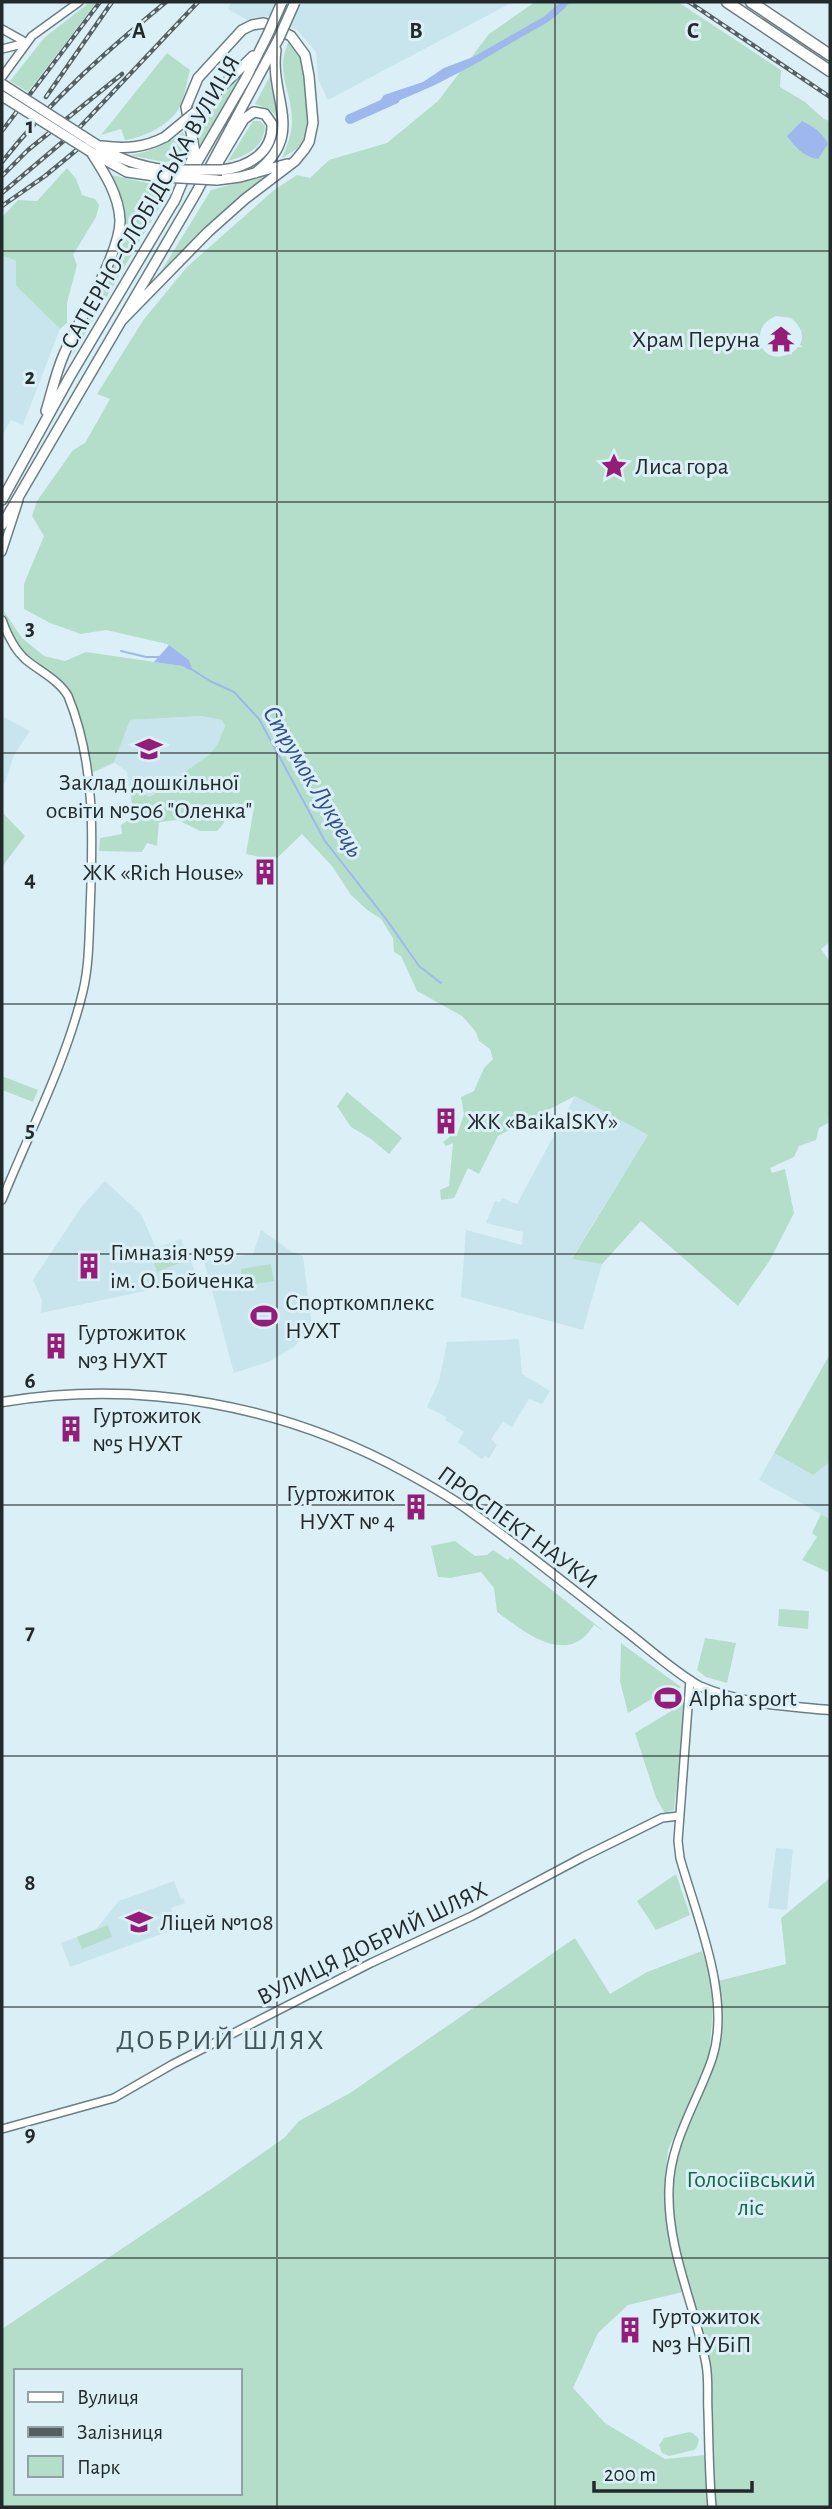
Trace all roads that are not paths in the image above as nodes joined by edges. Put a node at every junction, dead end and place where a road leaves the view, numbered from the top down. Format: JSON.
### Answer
{"nodes":[{"id":1,"x":79,"y":2,"type":"edge"},
{"id":2,"x":282,"y":2,"type":"edge"},
{"id":3,"x":295,"y":2,"type":"edge"},
{"id":4,"x":727,"y":2,"type":"edge"},
{"id":5,"x":751,"y":2,"type":"edge"},
{"id":6,"x":2,"y":29,"type":"edge"},
{"id":7,"x":278,"y":41,"type":"junction"},
{"id":8,"x":27,"y":43,"type":"junction"},
{"id":9,"x":264,"y":44,"type":"junction"},
{"id":10,"x":2,"y":49,"type":"edge"},
{"id":11,"x":830,"y":55,"type":"edge"},
{"id":12,"x":830,"y":71,"type":"edge"},
{"id":13,"x":2,"y":76,"type":"edge"},
{"id":14,"x":2,"y":84,"type":"edge"},
{"id":15,"x":2,"y":96,"type":"edge"},
{"id":16,"x":94,"y":148,"type":"junction"},
{"id":17,"x":273,"y":157,"type":"junction"},
{"id":18,"x":295,"y":161,"type":"junction"},
{"id":19,"x":277,"y":167,"type":"junction"},
{"id":20,"x":255,"y":173,"type":"junction"},
{"id":21,"x":164,"y":174,"type":"junction"},
{"id":22,"x":196,"y":193,"type":"junction"},
{"id":23,"x":174,"y":202,"type":"junction"},
{"id":24,"x":122,"y":320,"type":"junction"},
{"id":25,"x":37,"y":436,"type":"junction"},
{"id":26,"x":22,"y":489,"type":"junction"},
{"id":27,"x":2,"y":500,"type":"edge"},
{"id":28,"x":2,"y":525,"type":"edge"},
{"id":29,"x":2,"y":552,"type":"edge"},
{"id":30,"x":2,"y":620,"type":"edge"},
{"id":31,"x":2,"y":1200,"type":"edge"},
{"id":32,"x":2,"y":1402,"type":"edge"},
{"id":33,"x":690,"y":1680,"type":"junction"},
{"id":34,"x":830,"y":1710,"type":"edge"},
{"id":35,"x":679,"y":1815,"type":"junction"},
{"id":36,"x":2,"y":2130,"type":"edge"},
{"id":37,"x":712,"y":2507,"type":"edge"}],
"edges":[{"from":1,"to":8,"type":"street"},
{"from":2,"to":9,"type":"main road","name":"САПЕРНО-СЛОБІДСЬКА ВУЛИЦЯ","bridge":true},
{"from":3,"to":7,"type":"main road","name":"САПЕРНО-СЛОБІДСЬКА ВУЛИЦЯ","bridge":true},
{"from":4,"to":12,"type":"highway"},
{"from":5,"to":11,"type":"highway"},
{"from":6,"to":8,"type":"street"},
{"from":7,"to":17,"type":"main road"},
{"from":7,"to":22,"type":"main road","name":"САПЕРНО-СЛОБІДСЬКА ВУЛИЦЯ"},
{"from":8,"to":10,"type":"street"},
{"from":8,"to":13,"type":"street"},
{"from":9,"to":16,"type":"main road","bridge":true},
{"from":9,"to":23,"type":"main road","name":"САПЕРНО-СЛОБІДСЬКА ВУЛИЦЯ"},
{"from":14,"to":16,"type":"main road","bridge":true},
{"from":15,"to":16,"type":"main road","bridge":true},
{"from":16,"to":21,"type":"main road"},
{"from":16,"to":25,"type":"main road"},
{"from":17,"to":19,"type":"main road"},
{"from":17,"to":20,"type":"main road"},
{"from":18,"to":19,"type":"main road"},
{"from":18,"to":23,"type":"main road"},
{"from":18,"to":24,"type":"main road"},
{"from":19,"to":20,"type":"main road"},
{"from":20,"to":21,"type":"main road","bridge":true},
{"from":21,"to":22,"type":"main road","bridge":true},
{"from":22,"to":24,"type":"main road","name":"САПЕРНО-СЛОБІДСЬКА ВУЛИЦЯ"},
{"from":23,"to":25,"type":"main road","name":"САПЕРНО-СЛОБІДСЬКА ВУЛИЦЯ"},
{"from":24,"to":26,"type":"main road","name":"САПЕРНО-СЛОБІДСЬКА ВУЛИЦЯ"},
{"from":25,"to":27,"type":"main road","name":"САПЕРНО-СЛОБІДСЬКА ВУЛИЦЯ"},
{"from":26,"to":28,"type":"main road","name":"САПЕРНО-СЛОБІДСЬКА ВУЛИЦЯ"},
{"from":26,"to":29,"type":"street","name":"САПЕРНО-СЛОБІДСЬКА ВУЛИЦЯ"},
{"from":30,"to":31,"type":"street"},
{"from":32,"to":33,"type":"main road","name":"ПРОСПЕКТ НАУКИ"},
{"from":33,"to":34,"type":"main road","name":"ПРОСПЕКТ НАУКИ"},
{"from":33,"to":35,"type":"street"},
{"from":35,"to":36,"type":"street","name":"ВУЛИЦЯ ДОБРИЙ ШЛЯХ"},
{"from":35,"to":37,"type":"street"}]}
